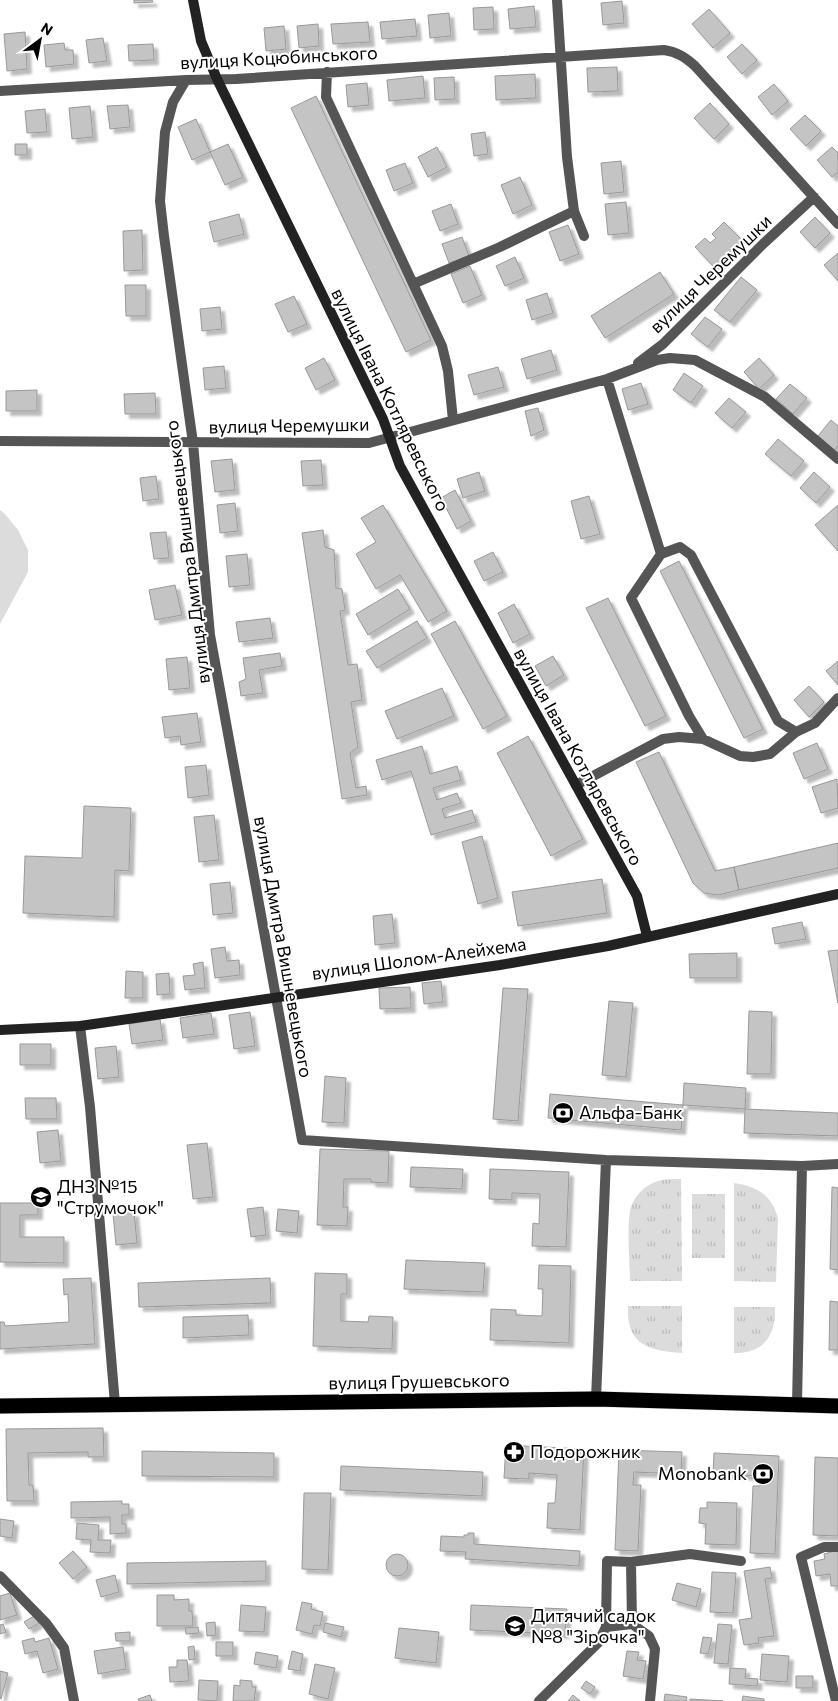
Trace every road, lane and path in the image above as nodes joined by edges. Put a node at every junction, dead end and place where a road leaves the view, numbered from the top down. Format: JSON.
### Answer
{"nodes":[{"id":1,"x":193,"y":0,"type":"edge"},
{"id":2,"x":557,"y":0,"type":"edge"},
{"id":3,"x":560,"y":57,"type":"junction"},
{"id":4,"x":327,"y":72,"type":"junction"},
{"id":5,"x":217,"y":79,"type":"junction"},
{"id":6,"x":186,"y":80,"type":"junction"},
{"id":7,"x":0,"y":91,"type":"edge"},
{"id":8,"x":814,"y":197,"type":"junction"},
{"id":9,"x":574,"y":211,"type":"junction"},
{"id":10,"x":838,"y":224,"type":"edge"},
{"id":11,"x":584,"y":236,"type":"dead end"},
{"id":12,"x":413,"y":284,"type":"junction"},
{"id":13,"x":629,"y":370,"type":"junction"},
{"id":14,"x":607,"y":379,"type":"junction"},
{"id":15,"x":453,"y":420,"type":"junction"},
{"id":16,"x":389,"y":438,"type":"junction"},
{"id":17,"x":0,"y":441,"type":"edge"},
{"id":18,"x":193,"y":443,"type":"junction"},
{"id":19,"x":838,"y":459,"type":"edge"},
{"id":20,"x":661,"y":554,"type":"junction"},
{"id":21,"x":838,"y":698,"type":"edge"},
{"id":22,"x":796,"y":732,"type":"junction"},
{"id":23,"x":703,"y":739,"type":"junction"},
{"id":24,"x":576,"y":785,"type":"junction"},
{"id":25,"x":838,"y":894,"type":"edge"},
{"id":26,"x":648,"y":936,"type":"junction"},
{"id":27,"x":275,"y":997,"type":"junction"},
{"id":28,"x":80,"y":1026,"type":"junction"},
{"id":29,"x":0,"y":1030,"type":"edge"},
{"id":30,"x":606,"y":1160,"type":"junction"},
{"id":31,"x":838,"y":1164,"type":"edge"},
{"id":32,"x":802,"y":1166,"type":"junction"},
{"id":33,"x":596,"y":1399,"type":"junction"},
{"id":34,"x":115,"y":1404,"type":"junction"},
{"id":35,"x":797,"y":1404,"type":"junction"},
{"id":36,"x":0,"y":1406,"type":"edge"},
{"id":37,"x":838,"y":1406,"type":"edge"},
{"id":38,"x":838,"y":1547,"type":"edge"},
{"id":39,"x":742,"y":1560,"type":"dead end"},
{"id":40,"x":631,"y":1562,"type":"junction"},
{"id":41,"x":0,"y":1576,"type":"edge"},
{"id":42,"x":632,"y":1624,"type":"junction"},
{"id":43,"x":606,"y":1627,"type":"junction"},
{"id":44,"x":74,"y":1701,"type":"edge"},
{"id":45,"x":539,"y":1701,"type":"edge"},
{"id":46,"x":650,"y":1701,"type":"edge"},
{"id":47,"x":836,"y":1701,"type":"edge"}],
"edges":[{"from":1,"to":5,"type":"street","name":"вулиця Івана Котляревського"},
{"from":2,"to":3,"type":"street"},
{"from":3,"to":4,"type":"street","name":"вулиця Коцюбинського"},
{"from":3,"to":8,"type":"street","name":"вулиця Коцюбинського"},
{"from":3,"to":9,"type":"street"},
{"from":4,"to":5,"type":"street","name":"вулиця Коцюбинського"},
{"from":4,"to":12,"type":"street"},
{"from":5,"to":6,"type":"street","name":"вулиця Коцюбинського"},
{"from":5,"to":16,"type":"street","name":"вулиця Івана Котляревського"},
{"from":6,"to":7,"type":"street","name":"вулиця Коцюбинського"},
{"from":6,"to":18,"type":"street","name":"вулиця Дмитра Вишневецького"},
{"from":8,"to":10,"type":"street","name":"вулиця Коцюбинського"},
{"from":8,"to":13,"type":"street","name":"вулиця Черемушки"},
{"from":9,"to":11,"type":"street"},
{"from":9,"to":12,"type":"street"},
{"from":12,"to":15,"type":"street"},
{"from":13,"to":14,"type":"street","name":"вулиця Черемушки"},
{"from":13,"to":19,"type":"street","name":"вулиця Черемушки"},
{"from":14,"to":15,"type":"street","name":"вулиця Черемушки"},
{"from":14,"to":20,"type":"street"},
{"from":15,"to":16,"type":"street","name":"вулиця Черемушки"},
{"from":16,"to":18,"type":"street","name":"вулиця Черемушки"},
{"from":16,"to":24,"type":"street","name":"вулиця Івана Котляревського"},
{"from":17,"to":18,"type":"street","name":"вулиця Черемушки"},
{"from":18,"to":27,"type":"street","name":"вулиця Дмитра Вишневецького"},
{"from":20,"to":22,"type":"street"},
{"from":20,"to":23,"type":"street"},
{"from":21,"to":22,"type":"street"},
{"from":22,"to":23,"type":"street"},
{"from":23,"to":24,"type":"street"},
{"from":24,"to":26,"type":"street","name":"вулиця Івана Котляревського"},
{"from":25,"to":26,"type":"street","name":"вулиця Шолом-Алейхема"},
{"from":26,"to":27,"type":"street","name":"вулиця Шолом-Алейхема"},
{"from":27,"to":28,"type":"street","name":"вулиця Шолом-Алейхема"},
{"from":27,"to":30,"type":"street","name":"вулиця Дмитра Вишневецького"},
{"from":28,"to":29,"type":"street","name":"вулиця Шолом-Алейхема"},
{"from":28,"to":34,"type":"street"},
{"from":30,"to":32,"type":"street"},
{"from":30,"to":33,"type":"street"},
{"from":31,"to":32,"type":"street"},
{"from":32,"to":35,"type":"street"},
{"from":33,"to":34,"type":"highway","name":"вулиця Грушевського"},
{"from":33,"to":35,"type":"highway","name":"вулиця Грушевського"},
{"from":34,"to":36,"type":"highway","name":"вулиця Грушевського"},
{"from":35,"to":37,"type":"highway","name":"вулиця Грушевського"},
{"from":38,"to":47,"type":"street"},
{"from":39,"to":40,"type":"street"},
{"from":40,"to":42,"type":"street"},
{"from":40,"to":43,"type":"street"},
{"from":41,"to":44,"type":"street"},
{"from":42,"to":43,"type":"street"},
{"from":42,"to":46,"type":"street"},
{"from":43,"to":45,"type":"street"}]}
